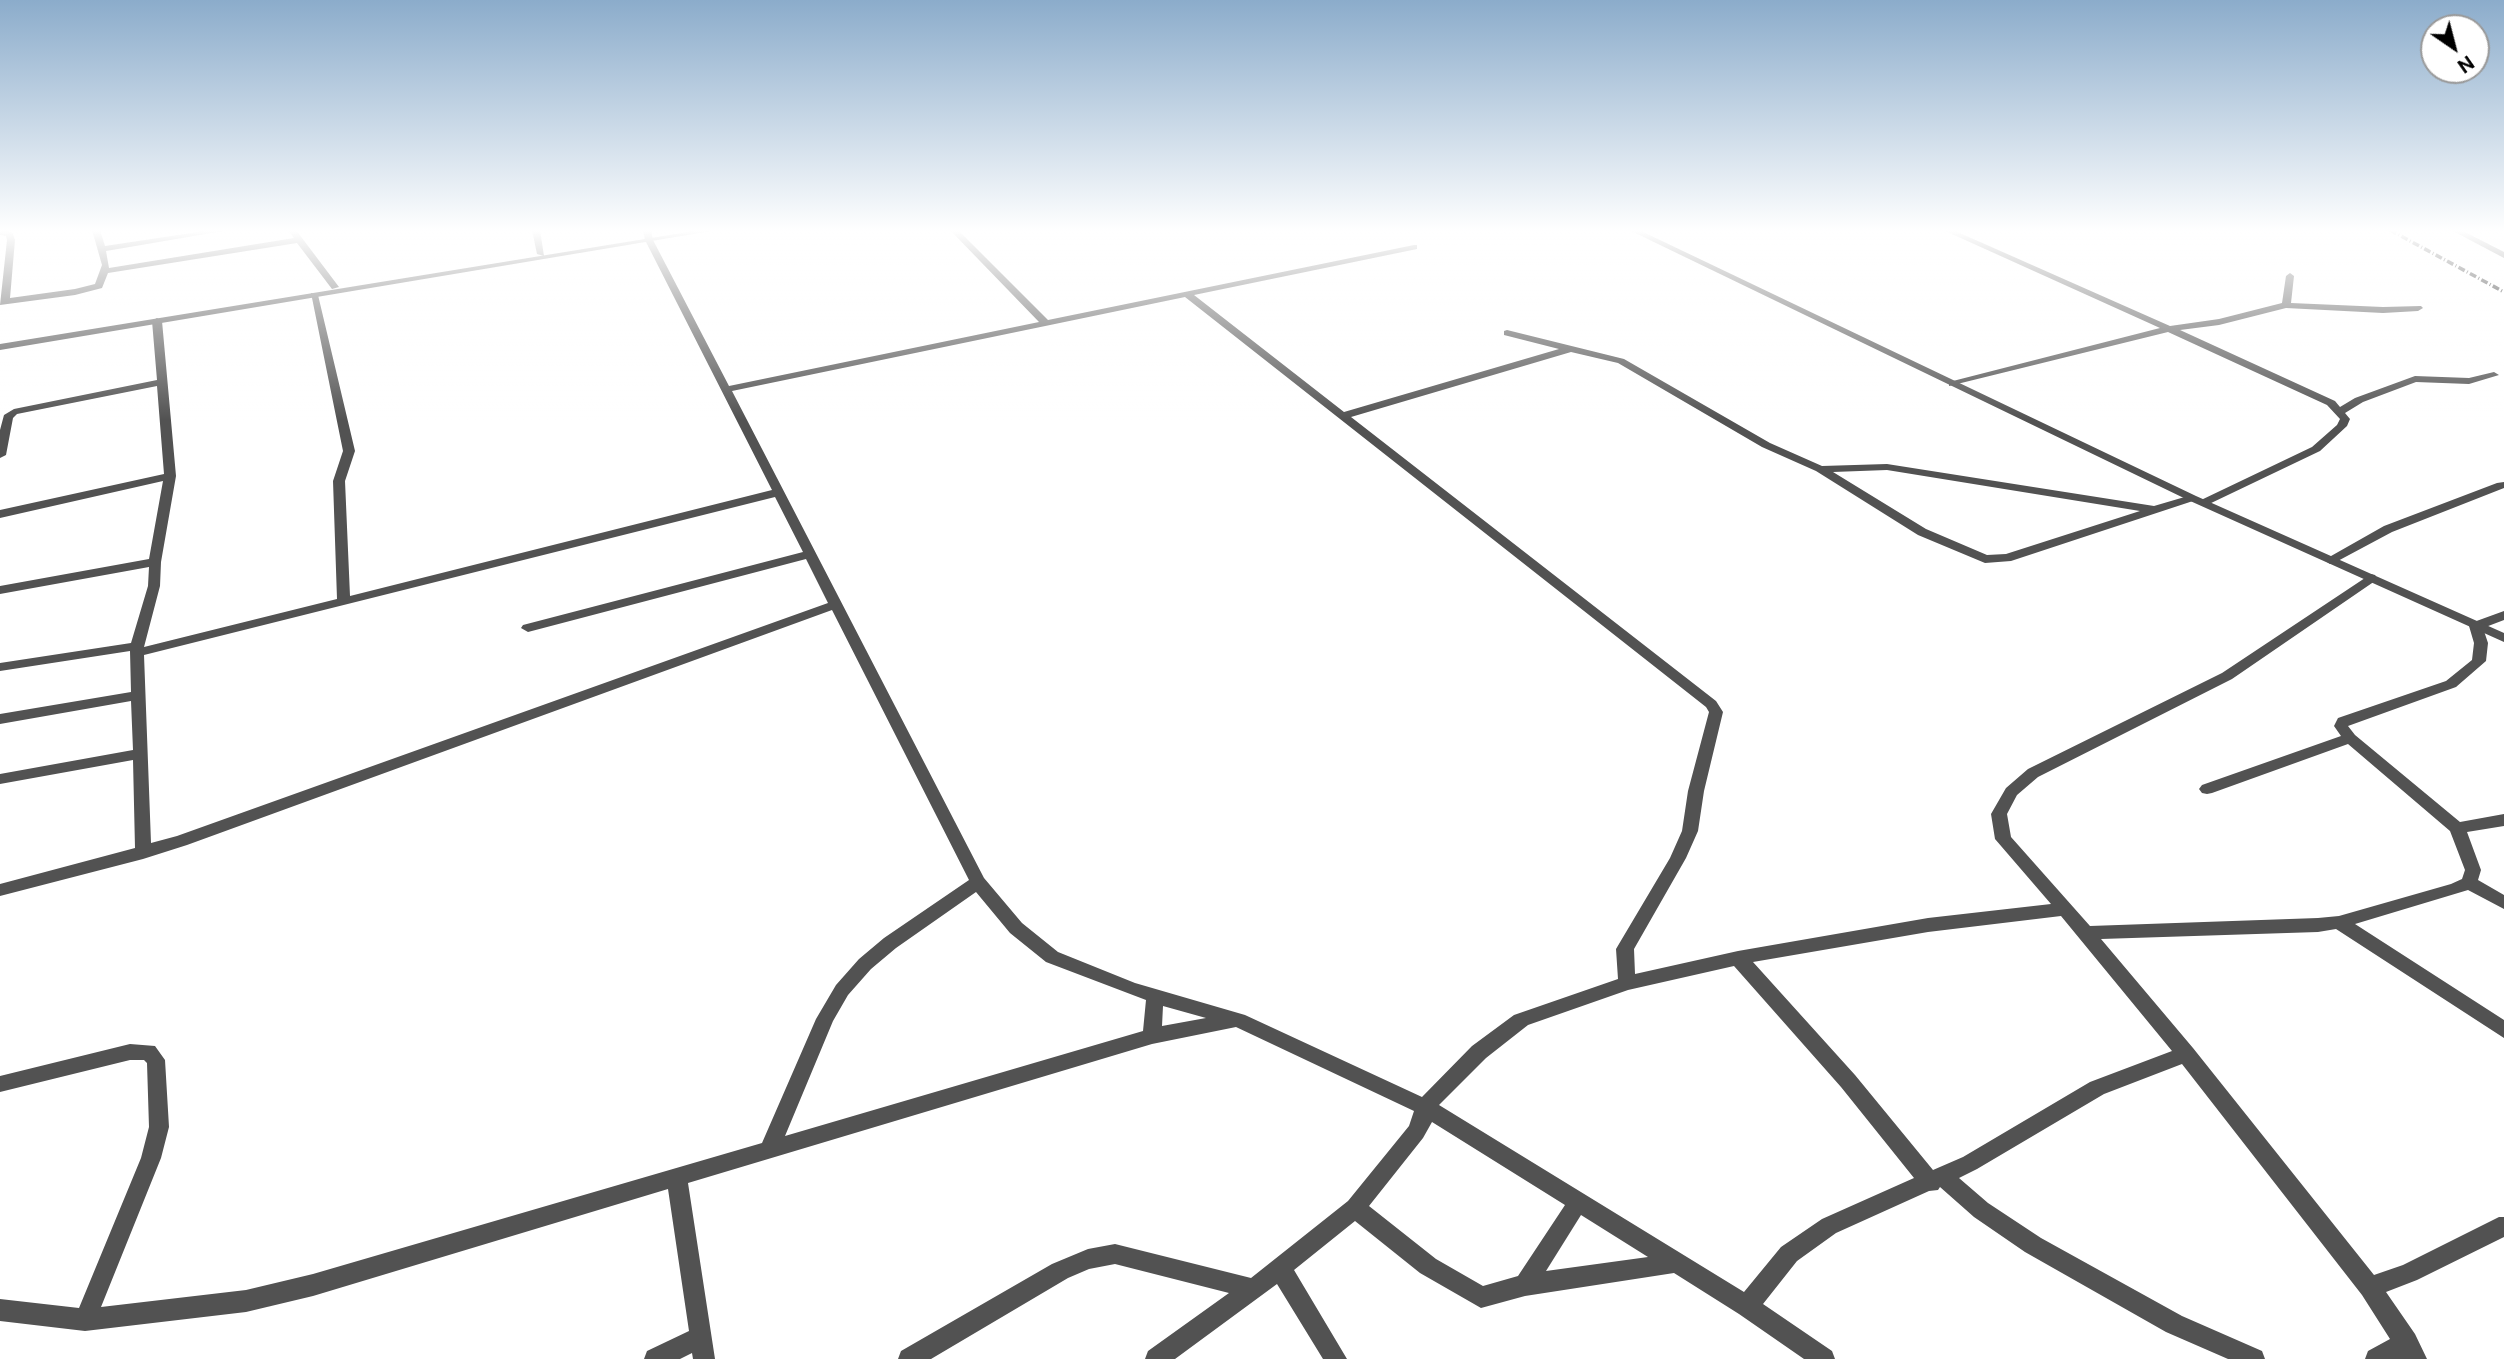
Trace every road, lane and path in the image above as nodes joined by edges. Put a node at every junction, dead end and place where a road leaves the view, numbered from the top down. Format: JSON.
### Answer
{"nodes":[{"id":1,"x":60,"y":293,"type":"edge"},
{"id":2,"x":297,"y":293,"type":"edge"},
{"id":3,"x":323,"y":293,"type":"edge"},
{"id":4,"x":678,"y":293,"type":"edge"},
{"id":5,"x":1017,"y":293,"type":"edge"},
{"id":6,"x":1765,"y":293,"type":"edge"},
{"id":7,"x":2089,"y":293,"type":"edge"},
{"id":8,"x":2288,"y":293,"type":"edge"},
{"id":9,"x":1187,"y":294,"type":"joint"},
{"id":10,"x":314,"y":295,"type":"junction"},
{"id":11,"x":2,"y":302,"type":"edge"},
{"id":12,"x":2286,"y":305,"type":"junction"},
{"id":13,"x":2417,"y":308,"type":"dead end"},
{"id":14,"x":157,"y":321,"type":"junction"},
{"id":15,"x":1046,"y":323,"type":"junction"},
{"id":16,"x":2169,"y":329,"type":"junction"},
{"id":17,"x":1507,"y":333,"type":"dead end"},
{"id":18,"x":0,"y":344,"type":"edge"},
{"id":19,"x":1573,"y":348,"type":"junction"},
{"id":20,"x":2494,"y":375,"type":"dead end"},
{"id":21,"x":163,"y":382,"type":"junction"},
{"id":22,"x":1953,"y":384,"type":"junction"},
{"id":23,"x":727,"y":389,"type":"junction"},
{"id":24,"x":2341,"y":411,"type":"junction"},
{"id":25,"x":1342,"y":415,"type":"junction"},
{"id":26,"x":0,"y":454,"type":"edge"},
{"id":27,"x":1820,"y":469,"type":"junction"},
{"id":28,"x":170,"y":476,"type":"junction"},
{"id":29,"x":2501,"y":485,"type":"dead end"},
{"id":30,"x":779,"y":492,"type":"junction"},
{"id":31,"x":2198,"y":500,"type":"junction"},
{"id":32,"x":2153,"y":509,"type":"junction"},
{"id":33,"x":0,"y":514,"type":"edge"},
{"id":34,"x":811,"y":554,"type":"junction"},
{"id":35,"x":2330,"y":560,"type":"junction"},
{"id":36,"x":155,"y":562,"type":"junction"},
{"id":37,"x":2371,"y":578,"type":"junction"},
{"id":38,"x":0,"y":590,"type":"edge"},
{"id":39,"x":344,"y":601,"type":"junction"},
{"id":40,"x":837,"y":604,"type":"junction"},
{"id":41,"x":2504,"y":615,"type":"edge"},
{"id":42,"x":2476,"y":626,"type":"junction"},
{"id":43,"x":528,"y":628,"type":"dead end"},
{"id":44,"x":2504,"y":638,"type":"edge"},
{"id":45,"x":137,"y":649,"type":"junction"},
{"id":46,"x":0,"y":667,"type":"edge"},
{"id":47,"x":139,"y":695,"type":"junction"},
{"id":48,"x":0,"y":719,"type":"edge"},
{"id":49,"x":2350,"y":738,"type":"junction"},
{"id":50,"x":140,"y":754,"type":"junction"},
{"id":51,"x":0,"y":779,"type":"edge"},
{"id":52,"x":2207,"y":789,"type":"dead end"},
{"id":53,"x":2504,"y":820,"type":"edge"},
{"id":54,"x":2457,"y":828,"type":"junction"},
{"id":55,"x":143,"y":853,"type":"junction"},
{"id":56,"x":978,"y":882,"type":"junction"},
{"id":57,"x":2469,"y":883,"type":"junction"},
{"id":58,"x":0,"y":891,"type":"edge"},
{"id":59,"x":2504,"y":903,"type":"edge"},
{"id":60,"x":2064,"y":909,"type":"junction"},
{"id":61,"x":2339,"y":922,"type":"junction"},
{"id":62,"x":2086,"y":933,"type":"junction"},
{"id":63,"x":1738,"y":958,"type":"junction"},
{"id":64,"x":1627,"y":984,"type":"junction"},
{"id":65,"x":1154,"y":996,"type":"junction"},
{"id":66,"x":1238,"y":1020,"type":"junction"},
{"id":67,"x":2504,"y":1030,"type":"edge"},
{"id":68,"x":1152,"y":1036,"type":"junction"},
{"id":69,"x":2186,"y":1054,"type":"junction"},
{"id":70,"x":0,"y":1084,"type":"edge"},
{"id":71,"x":1425,"y":1107,"type":"junction"},
{"id":72,"x":769,"y":1150,"type":"junction"},
{"id":73,"x":677,"y":1177,"type":"junction"},
{"id":74,"x":1937,"y":1180,"type":"junction"},
{"id":75,"x":1578,"y":1202,"type":"junction"},
{"id":76,"x":1355,"y":1208,"type":"junction"},
{"id":77,"x":2504,"y":1227,"type":"edge"},
{"id":78,"x":1674,"y":1263,"type":"junction"},
{"id":79,"x":1280,"y":1268,"type":"junction"},
{"id":80,"x":1525,"y":1285,"type":"junction"},
{"id":81,"x":2370,"y":1287,"type":"junction"},
{"id":82,"x":1254,"y":1289,"type":"junction"},
{"id":83,"x":1747,"y":1306,"type":"junction"},
{"id":84,"x":0,"y":1310,"type":"edge"},
{"id":85,"x":85,"y":1320,"type":"junction"},
{"id":86,"x":702,"y":1348,"type":"edge"},
{"id":87,"x":2412,"y":1351,"type":"edge"},
{"id":88,"x":655,"y":1359,"type":"edge"},
{"id":89,"x":909,"y":1359,"type":"edge"},
{"id":90,"x":1156,"y":1359,"type":"edge"},
{"id":91,"x":1336,"y":1359,"type":"edge"},
{"id":92,"x":1824,"y":1359,"type":"edge"},
{"id":93,"x":2254,"y":1359,"type":"edge"},
{"id":94,"x":2376,"y":1359,"type":"edge"}],
"edges":[{"from":1,"to":11,"type":"street"},
{"from":2,"to":18,"type":"street"},
{"from":3,"to":10,"type":"street"},
{"from":4,"to":23,"type":"street"},
{"from":5,"to":15,"type":"street"},
{"from":6,"to":22,"type":"street"},
{"from":7,"to":16,"type":"street"},
{"from":8,"to":12,"type":"street"},
{"from":9,"to":15,"type":"street"},
{"from":9,"to":25,"type":"street"},
{"from":10,"to":14,"type":"street"},
{"from":10,"to":39,"type":"street"},
{"from":12,"to":13,"type":"street"},
{"from":12,"to":16,"type":"street"},
{"from":14,"to":18,"type":"street"},
{"from":14,"to":21,"type":"street"},
{"from":15,"to":23,"type":"street"},
{"from":16,"to":22,"type":"street"},
{"from":16,"to":24,"type":"street"},
{"from":17,"to":19,"type":"street"},
{"from":19,"to":25,"type":"street"},
{"from":19,"to":27,"type":"street"},
{"from":20,"to":24,"type":"street"},
{"from":21,"to":26,"type":"street"},
{"from":21,"to":28,"type":"street"},
{"from":22,"to":31,"type":"street"},
{"from":23,"to":30,"type":"street"},
{"from":24,"to":31,"type":"street"},
{"from":25,"to":64,"type":"street"},
{"from":27,"to":32,"type":"street"},
{"from":27,"to":32,"type":"street"},
{"from":28,"to":33,"type":"street"},
{"from":28,"to":36,"type":"street"},
{"from":29,"to":35,"type":"street"},
{"from":30,"to":34,"type":"street"},
{"from":30,"to":39,"type":"street"},
{"from":31,"to":32,"type":"street"},
{"from":31,"to":35,"type":"street"},
{"from":34,"to":40,"type":"street"},
{"from":34,"to":43,"type":"street"},
{"from":35,"to":37,"type":"street"},
{"from":36,"to":38,"type":"street"},
{"from":36,"to":45,"type":"street"},
{"from":37,"to":42,"type":"street"},
{"from":37,"to":60,"type":"street"},
{"from":39,"to":45,"type":"street"},
{"from":40,"to":55,"type":"street"},
{"from":40,"to":56,"type":"street"},
{"from":41,"to":42,"type":"street"},
{"from":42,"to":44,"type":"street"},
{"from":42,"to":49,"type":"street"},
{"from":45,"to":46,"type":"street"},
{"from":45,"to":47,"type":"street"},
{"from":47,"to":48,"type":"street"},
{"from":47,"to":50,"type":"street"},
{"from":49,"to":52,"type":"street"},
{"from":49,"to":54,"type":"street"},
{"from":50,"to":51,"type":"street"},
{"from":50,"to":55,"type":"street"},
{"from":53,"to":54,"type":"street"},
{"from":54,"to":57,"type":"street"},
{"from":55,"to":58,"type":"street"},
{"from":56,"to":65,"type":"street"},
{"from":56,"to":72,"type":"street"},
{"from":57,"to":59,"type":"street"},
{"from":57,"to":61,"type":"street"},
{"from":60,"to":62,"type":"street"},
{"from":60,"to":63,"type":"street"},
{"from":61,"to":62,"type":"street"},
{"from":61,"to":67,"type":"street"},
{"from":62,"to":69,"type":"street"},
{"from":63,"to":64,"type":"street"},
{"from":63,"to":74,"type":"street"},
{"from":64,"to":71,"type":"street"},
{"from":65,"to":66,"type":"street"},
{"from":65,"to":68,"type":"street"},
{"from":66,"to":68,"type":"street"},
{"from":66,"to":71,"type":"street"},
{"from":68,"to":72,"type":"street"},
{"from":69,"to":74,"type":"street"},
{"from":69,"to":81,"type":"street"},
{"from":70,"to":85,"type":"street"},
{"from":71,"to":75,"type":"street"},
{"from":71,"to":76,"type":"street"},
{"from":72,"to":73,"type":"street"},
{"from":73,"to":85,"type":"street"},
{"from":73,"to":86,"type":"street"},
{"from":74,"to":83,"type":"street"},
{"from":74,"to":93,"type":"street"},
{"from":75,"to":78,"type":"street"},
{"from":75,"to":80,"type":"street"},
{"from":76,"to":79,"type":"street"},
{"from":76,"to":80,"type":"street"},
{"from":77,"to":81,"type":"street"},
{"from":78,"to":80,"type":"street"},
{"from":78,"to":83,"type":"street"},
{"from":79,"to":82,"type":"street"},
{"from":79,"to":91,"type":"street"},
{"from":81,"to":87,"type":"street"},
{"from":82,"to":89,"type":"street"},
{"from":82,"to":90,"type":"street"},
{"from":83,"to":92,"type":"street"},
{"from":84,"to":85,"type":"street"},
{"from":86,"to":88,"type":"street"},
{"from":87,"to":94,"type":"street"}]}
